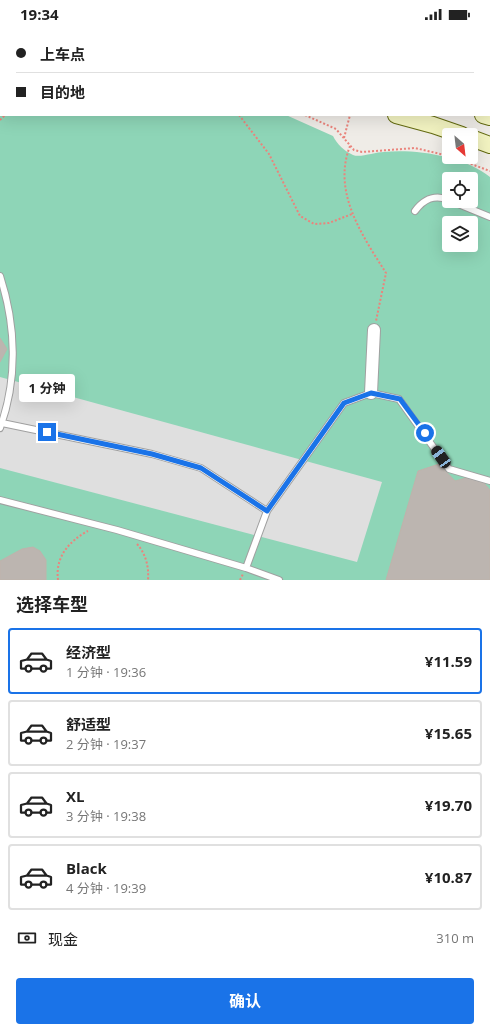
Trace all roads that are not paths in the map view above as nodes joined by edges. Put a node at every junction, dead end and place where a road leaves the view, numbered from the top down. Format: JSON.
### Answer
{"nodes":[{"id":1,"x":400,"y":116,"type":"edge"},
{"id":2,"x":444,"y":128,"type":"edge"},
{"id":3,"x":478,"y":141,"type":"edge"},
{"id":4,"x":490,"y":145,"type":"edge"},
{"id":5,"x":442,"y":198,"type":"edge"},
{"id":6,"x":468,"y":208,"type":"edge"},
{"id":7,"x":414,"y":211,"type":"dead end"},
{"id":8,"x":490,"y":217,"type":"edge"},
{"id":9,"x":0,"y":276,"type":"edge"},
{"id":10,"x":374,"y":330,"type":"road end"},
{"id":11,"x":371,"y":393,"type":"junction"},
{"id":12,"x":1,"y":425,"type":"edge"},
{"id":13,"x":490,"y":481,"type":"edge"},
{"id":14,"x":0,"y":500,"type":"edge"},
{"id":15,"x":267,"y":511,"type":"junction"},
{"id":16,"x":246,"y":568,"type":"junction"},
{"id":17,"x":279,"y":580,"type":"edge"}],
"edges":[{"from":1,"to":2,"type":"main road"},
{"from":3,"to":4,"type":"main road"},
{"from":5,"to":7,"type":"lane"},
{"from":6,"to":8,"type":"lane"},
{"from":9,"to":12,"type":"lane"},
{"from":10,"to":11,"type":"street"},
{"from":11,"to":13,"type":"lane"},
{"from":11,"to":15,"type":"lane"},
{"from":12,"to":15,"type":"lane"},
{"from":14,"to":16,"type":"lane"},
{"from":15,"to":16,"type":"lane"},
{"from":16,"to":17,"type":"lane"}]}
